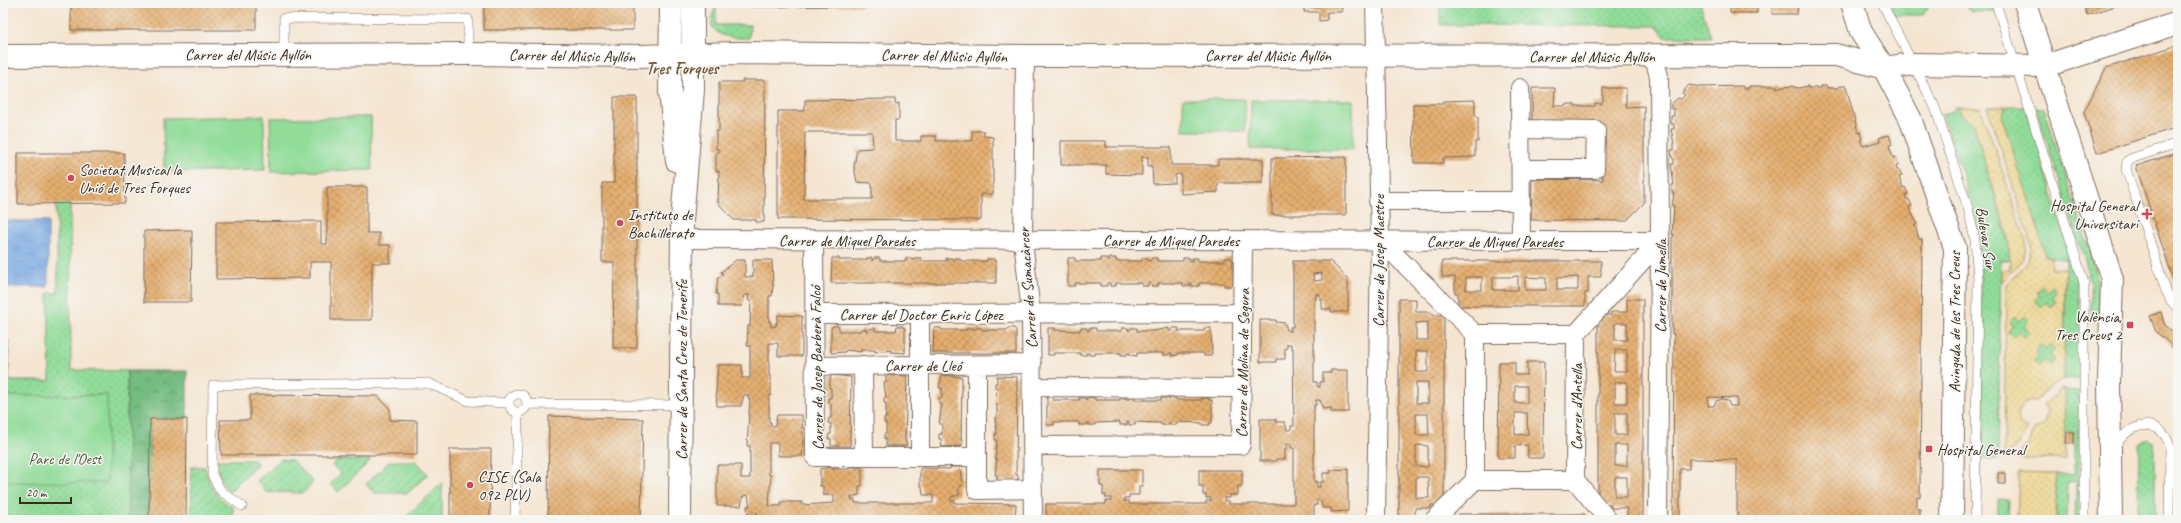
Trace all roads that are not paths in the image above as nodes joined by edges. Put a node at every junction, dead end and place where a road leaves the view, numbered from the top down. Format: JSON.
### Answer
{"nodes":[{"id":1,"x":672,"y":3,"type":"edge"},
{"id":2,"x":693,"y":3,"type":"edge"},
{"id":3,"x":1375,"y":3,"type":"edge"},
{"id":4,"x":1852,"y":3,"type":"edge"},
{"id":5,"x":1882,"y":3,"type":"edge"},
{"id":6,"x":1996,"y":3,"type":"edge"},
{"id":7,"x":2025,"y":3,"type":"edge"},
{"id":8,"x":2178,"y":22,"type":"edge"},
{"id":9,"x":693,"y":53,"type":"junction"},
{"id":10,"x":284,"y":54,"type":"junction"},
{"id":11,"x":468,"y":54,"type":"junction"},
{"id":12,"x":670,"y":55,"type":"junction"},
{"id":13,"x":1374,"y":55,"type":"junction"},
{"id":14,"x":3,"y":56,"type":"edge"},
{"id":15,"x":1025,"y":56,"type":"junction"},
{"id":16,"x":1647,"y":56,"type":"junction"},
{"id":17,"x":1913,"y":64,"type":"junction"},
{"id":18,"x":2016,"y":66,"type":"junction"},
{"id":19,"x":2045,"y":66,"type":"junction"},
{"id":20,"x":1884,"y":68,"type":"junction"},
{"id":21,"x":1520,"y":88,"type":"dead end"},
{"id":22,"x":1521,"y":129,"type":"junction"},
{"id":23,"x":2178,"y":143,"type":"edge"},
{"id":24,"x":1521,"y":169,"type":"junction"},
{"id":25,"x":1378,"y":201,"type":"junction"},
{"id":26,"x":1521,"y":201,"type":"junction"},
{"id":27,"x":682,"y":229,"type":"junction"},
{"id":28,"x":814,"y":239,"type":"junction"},
{"id":29,"x":1023,"y":240,"type":"junction"},
{"id":30,"x":1243,"y":240,"type":"junction"},
{"id":31,"x":1380,"y":240,"type":"junction"},
{"id":32,"x":1522,"y":241,"type":"junction"},
{"id":33,"x":1660,"y":241,"type":"junction"},
{"id":34,"x":2178,"y":308,"type":"edge"},
{"id":35,"x":1242,"y":313,"type":"junction"},
{"id":36,"x":815,"y":314,"type":"junction"},
{"id":37,"x":920,"y":314,"type":"junction"},
{"id":38,"x":1031,"y":314,"type":"junction"},
{"id":39,"x":1475,"y":334,"type":"junction"},
{"id":40,"x":1576,"y":334,"type":"junction"},
{"id":41,"x":1032,"y":364,"type":"junction"},
{"id":42,"x":863,"y":365,"type":"junction"},
{"id":43,"x":920,"y":365,"type":"junction"},
{"id":44,"x":977,"y":365,"type":"junction"},
{"id":45,"x":815,"y":366,"type":"junction"},
{"id":46,"x":1032,"y":387,"type":"junction"},
{"id":47,"x":1242,"y":388,"type":"junction"},
{"id":48,"x":509,"y":403,"type":"junction"},
{"id":49,"x":527,"y":404,"type":"junction"},
{"id":50,"x":681,"y":405,"type":"junction"},
{"id":51,"x":518,"y":412,"type":"junction"},
{"id":52,"x":1032,"y":446,"type":"junction"},
{"id":53,"x":864,"y":457,"type":"junction"},
{"id":54,"x":920,"y":457,"type":"junction"},
{"id":55,"x":977,"y":457,"type":"junction"},
{"id":56,"x":2111,"y":458,"type":"junction"},
{"id":57,"x":1475,"y":480,"type":"junction"},
{"id":58,"x":1575,"y":480,"type":"junction"},
{"id":59,"x":1033,"y":489,"type":"junction"},
{"id":60,"x":242,"y":506,"type":"dead end"},
{"id":61,"x":515,"y":520,"type":"edge"},
{"id":62,"x":680,"y":520,"type":"edge"},
{"id":63,"x":1033,"y":520,"type":"edge"},
{"id":64,"x":1376,"y":520,"type":"edge"},
{"id":65,"x":1434,"y":520,"type":"edge"},
{"id":66,"x":1608,"y":520,"type":"edge"},
{"id":67,"x":1658,"y":520,"type":"edge"},
{"id":68,"x":1952,"y":520,"type":"edge"},
{"id":69,"x":1975,"y":520,"type":"edge"},
{"id":70,"x":2084,"y":520,"type":"edge"},
{"id":71,"x":2111,"y":520,"type":"edge"},
{"id":72,"x":2169,"y":520,"type":"edge"}],
"edges":[{"from":1,"to":12,"type":"street","name":"Carrer de Santa Cruz de Tenerife"},
{"from":2,"to":9,"type":"street","name":"Carrer de Santa Cruz de Tenerife"},
{"from":3,"to":13,"type":"street","name":"Carrer de Josep Maestre"},
{"from":4,"to":20,"type":"street","name":"Avinguda de les Tres Creus"},
{"from":5,"to":17,"type":"lane","name":"Bulevar Sur"},
{"from":6,"to":18,"type":"lane"},
{"from":7,"to":19,"type":"street"},
{"from":8,"to":19,"type":"street"},
{"from":9,"to":12,"type":"street","name":"Carrer del Músic Ayllón"},
{"from":9,"to":15,"type":"street","name":"Carrer del Músic Ayllón"},
{"from":9,"to":27,"type":"street","name":"Carrer de Santa Cruz de Tenerife"},
{"from":10,"to":11,"type":"street","name":"Carrer del Músic Ayllón"},
{"from":10,"to":11,"type":"lane"},
{"from":10,"to":14,"type":"street","name":"Carrer del Músic Ayllón"},
{"from":11,"to":12,"type":"street","name":"Carrer del Músic Ayllón"},
{"from":12,"to":27,"type":"street","name":"Carrer de Santa Cruz de Tenerife"},
{"from":13,"to":15,"type":"street","name":"Carrer del Músic Ayllón"},
{"from":13,"to":16,"type":"street","name":"Carrer del Músic Ayllón"},
{"from":13,"to":25,"type":"street","name":"Carrer de Josep Maestre"},
{"from":15,"to":29,"type":"street","name":"Carrer de Sumacàrcer"},
{"from":16,"to":20,"type":"street","name":"Carrer del Músic Ayllón"},
{"from":16,"to":33,"type":"street","name":"Carrer de Jumella"},
{"from":17,"to":18,"type":"street"},
{"from":17,"to":20,"type":"street"},
{"from":17,"to":69,"type":"lane","name":"Bulevar Sur"},
{"from":18,"to":19,"type":"street"},
{"from":18,"to":70,"type":"lane"},
{"from":19,"to":56,"type":"street"},
{"from":20,"to":68,"type":"street","name":"Avinguda de les Tres Creus"},
{"from":21,"to":22,"type":"street"},
{"from":22,"to":24,"type":"street"},
{"from":22,"to":24,"type":"street"},
{"from":23,"to":34,"type":"lane"},
{"from":24,"to":26,"type":"street"},
{"from":25,"to":26,"type":"street"},
{"from":25,"to":31,"type":"street","name":"Carrer de Josep Maestre"},
{"from":26,"to":32,"type":"street"},
{"from":27,"to":28,"type":"street","name":"Carrer de Miquel Paredes"},
{"from":27,"to":50,"type":"street","name":"Carrer de Santa Cruz de Tenerife"},
{"from":28,"to":29,"type":"street","name":"Carrer de Miquel Paredes"},
{"from":28,"to":36,"type":"street","name":"Carrer de Josep Barberà Falcó"},
{"from":29,"to":30,"type":"street","name":"Carrer de Miquel Paredes"},
{"from":29,"to":38,"type":"street","name":"Carrer de Sumacàrcer"},
{"from":30,"to":31,"type":"street","name":"Carrer de Miquel Paredes"},
{"from":30,"to":35,"type":"street","name":"Carrer de Molina de Segura"},
{"from":31,"to":32,"type":"street","name":"Carrer de Miquel Paredes"},
{"from":31,"to":39,"type":"street"},
{"from":31,"to":64,"type":"street","name":"Carrer de Josep Maestre"},
{"from":32,"to":33,"type":"street","name":"Carrer de Miquel Paredes"},
{"from":33,"to":40,"type":"street"},
{"from":33,"to":67,"type":"street","name":"Carrer de Jumella"},
{"from":35,"to":38,"type":"street","name":"Carrer del Doctor Enric López"},
{"from":35,"to":47,"type":"street","name":"Carrer de Molina de Segura"},
{"from":36,"to":37,"type":"street","name":"Carrer del Doctor Enric López"},
{"from":36,"to":45,"type":"street","name":"Carrer de Josep Barberà Falcó"},
{"from":37,"to":38,"type":"street","name":"Carrer del Doctor Enric López"},
{"from":37,"to":43,"type":"street"},
{"from":38,"to":41,"type":"street","name":"Carrer de Sumacàrcer"},
{"from":39,"to":40,"type":"street"},
{"from":39,"to":57,"type":"street"},
{"from":40,"to":58,"type":"street","name":"Carrer d'Antella"},
{"from":41,"to":44,"type":"street","name":"Carrer de Lleó"},
{"from":41,"to":46,"type":"street","name":"Carrer de Sumacàrcer"},
{"from":42,"to":43,"type":"street","name":"Carrer de Lleó"},
{"from":42,"to":45,"type":"street","name":"Carrer de Lleó"},
{"from":42,"to":53,"type":"street"},
{"from":43,"to":44,"type":"street","name":"Carrer de Lleó"},
{"from":43,"to":54,"type":"street"},
{"from":44,"to":55,"type":"street"},
{"from":45,"to":53,"type":"street","name":"Carrer de Josep Barberà Falcó"},
{"from":46,"to":47,"type":"street"},
{"from":46,"to":52,"type":"street","name":"Carrer de Sumacàrcer"},
{"from":47,"to":52,"type":"street","name":"Carrer de Molina de Segura"},
{"from":48,"to":49,"type":"lane"},
{"from":48,"to":51,"type":"lane"},
{"from":48,"to":60,"type":"lane"},
{"from":49,"to":50,"type":"lane"},
{"from":49,"to":51,"type":"lane"},
{"from":50,"to":62,"type":"street","name":"Carrer de Santa Cruz de Tenerife"},
{"from":51,"to":61,"type":"lane"},
{"from":52,"to":59,"type":"street","name":"Carrer de Sumacàrcer"},
{"from":53,"to":54,"type":"street","name":"Carrer de Josep Barberà Falcó"},
{"from":54,"to":55,"type":"street","name":"Carrer de Josep Barberà Falcó"},
{"from":55,"to":59,"type":"street"},
{"from":56,"to":71,"type":"street"},
{"from":56,"to":72,"type":"lane"},
{"from":57,"to":58,"type":"street"},
{"from":57,"to":65,"type":"street"},
{"from":58,"to":66,"type":"street"},
{"from":59,"to":63,"type":"street","name":"Carrer de Sumacàrcer"}]}
